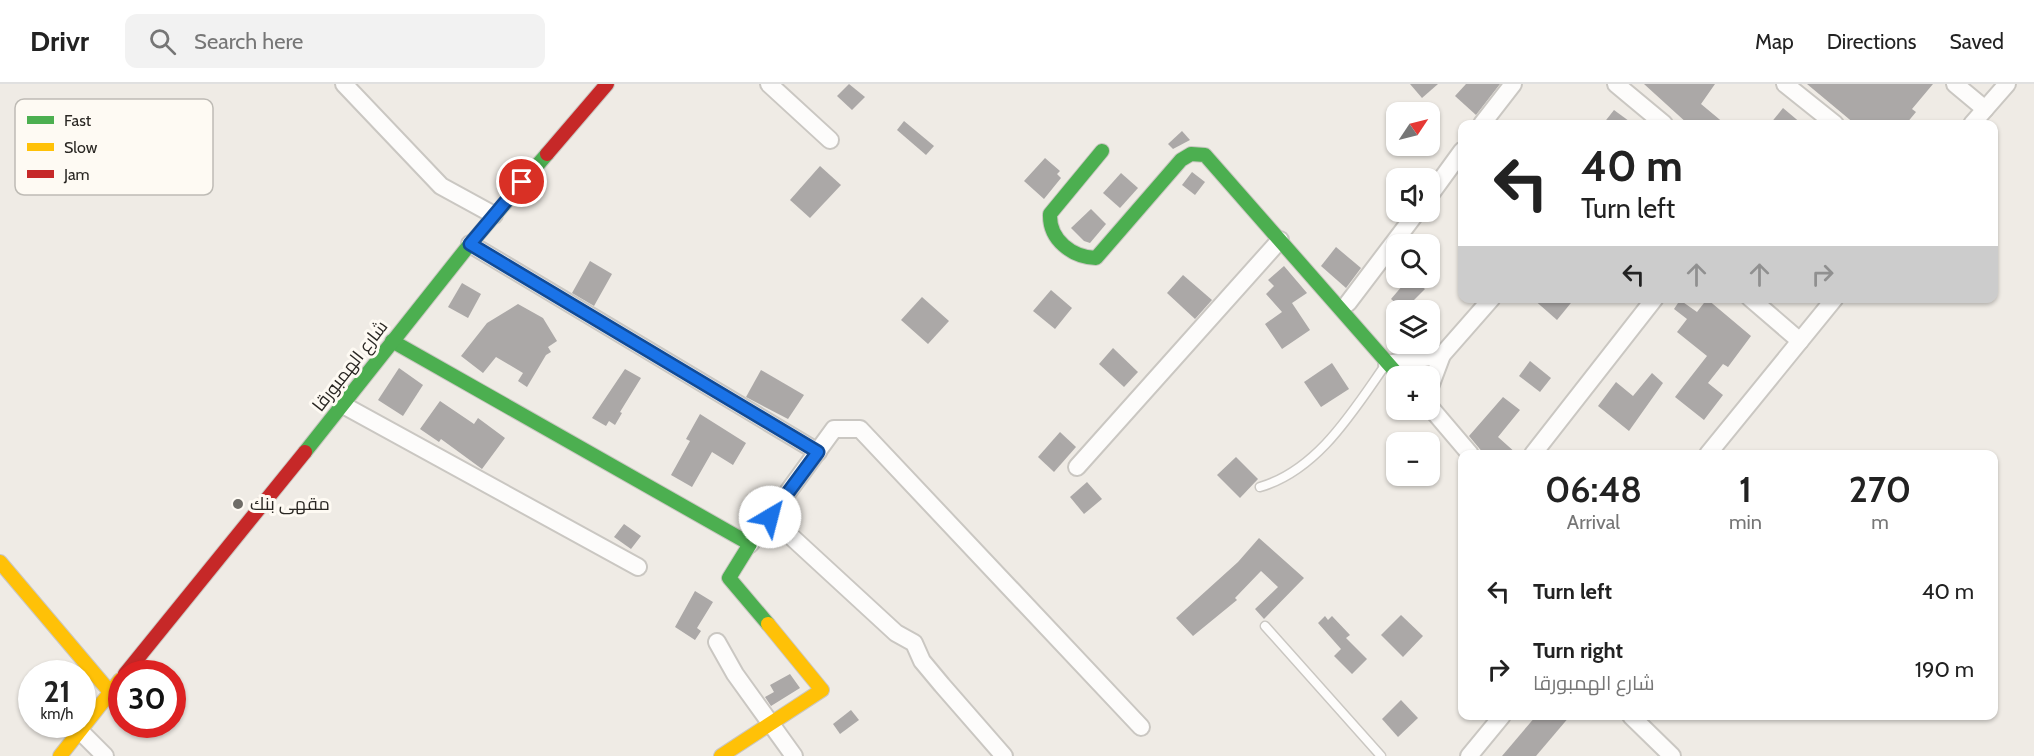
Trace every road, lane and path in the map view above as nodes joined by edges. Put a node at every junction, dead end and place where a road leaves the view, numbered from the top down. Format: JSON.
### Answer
{"nodes":[{"id":1,"x":344,"y":84,"type":"edge"},
{"id":2,"x":607,"y":84,"type":"edge"},
{"id":3,"x":769,"y":84,"type":"edge"},
{"id":4,"x":1513,"y":84,"type":"edge"},
{"id":5,"x":1616,"y":84,"type":"edge"},
{"id":6,"x":1785,"y":84,"type":"edge"},
{"id":7,"x":1955,"y":84,"type":"edge"},
{"id":8,"x":2007,"y":84,"type":"edge"},
{"id":9,"x":1985,"y":109,"type":"junction"},
{"id":10,"x":1485,"y":120,"type":"edge"},
{"id":11,"x":1659,"y":120,"type":"edge"},
{"id":12,"x":1830,"y":120,"type":"edge"},
{"id":13,"x":1975,"y":120,"type":"edge"},
{"id":14,"x":830,"y":140,"type":"dead end"},
{"id":15,"x":1102,"y":151,"type":"dead end"},
{"id":16,"x":1458,"y":156,"type":"edge"},
{"id":17,"x":1440,"y":181,"type":"edge"},
{"id":18,"x":494,"y":215,"type":"junction"},
{"id":19,"x":1409,"y":222,"type":"edge"},
{"id":20,"x":1280,"y":240,"type":"junction"},
{"id":21,"x":470,"y":244,"type":"junction"},
{"id":22,"x":1348,"y":303,"type":"dead end"},
{"id":23,"x":1488,"y":303,"type":"edge"},
{"id":24,"x":1651,"y":303,"type":"edge"},
{"id":25,"x":1756,"y":303,"type":"edge"},
{"id":26,"x":1830,"y":303,"type":"edge"},
{"id":27,"x":392,"y":341,"type":"junction"},
{"id":28,"x":1800,"y":341,"type":"junction"},
{"id":29,"x":1442,"y":355,"type":"junction"},
{"id":30,"x":1386,"y":364,"type":"junction"},
{"id":31,"x":1438,"y":366,"type":"edge"},
{"id":32,"x":343,"y":405,"type":"junction"},
{"id":33,"x":1440,"y":419,"type":"edge"},
{"id":34,"x":1467,"y":450,"type":"edge"},
{"id":35,"x":1536,"y":450,"type":"edge"},
{"id":36,"x":1711,"y":450,"type":"edge"},
{"id":37,"x":818,"y":452,"type":"junction"},
{"id":38,"x":1077,"y":467,"type":"dead end"},
{"id":39,"x":1260,"y":487,"type":"dead end"},
{"id":40,"x":770,"y":517,"type":"junction"},
{"id":41,"x":750,"y":544,"type":"junction"},
{"id":42,"x":0,"y":562,"type":"edge"},
{"id":43,"x":638,"y":567,"type":"dead end"},
{"id":44,"x":1265,"y":626,"type":"dead end"},
{"id":45,"x":717,"y":642,"type":"dead end"},
{"id":46,"x":136,"y":660,"type":"edge"},
{"id":47,"x":108,"y":690,"type":"edge"},
{"id":48,"x":108,"y":695,"type":"edge"},
{"id":49,"x":96,"y":710,"type":"edge"},
{"id":50,"x":1499,"y":720,"type":"edge"},
{"id":51,"x":1635,"y":720,"type":"edge"},
{"id":52,"x":772,"y":723,"type":"junction"},
{"id":53,"x":1142,"y":728,"type":"dead end"},
{"id":54,"x":75,"y":738,"type":"edge"},
{"id":55,"x":87,"y":738,"type":"edge"},
{"id":56,"x":65,"y":754,"type":"edge"},
{"id":57,"x":105,"y":756,"type":"edge"},
{"id":58,"x":721,"y":756,"type":"edge"},
{"id":59,"x":794,"y":756,"type":"edge"},
{"id":60,"x":1004,"y":756,"type":"edge"},
{"id":61,"x":1381,"y":756,"type":"edge"},
{"id":62,"x":1469,"y":756,"type":"edge"},
{"id":63,"x":1672,"y":756,"type":"edge"}],
"edges":[{"from":1,"to":18,"type":"street"},
{"from":2,"to":18,"type":"street","name":"شارع الهمبورقا"},
{"from":3,"to":14,"type":"street"},
{"from":4,"to":10,"type":"street"},
{"from":5,"to":11,"type":"street"},
{"from":6,"to":12,"type":"street"},
{"from":7,"to":9,"type":"street"},
{"from":8,"to":9,"type":"street"},
{"from":9,"to":13,"type":"street"},
{"from":15,"to":20,"type":"street"},
{"from":16,"to":17,"type":"street"},
{"from":18,"to":21,"type":"street","name":"شارع الهمبورقا"},
{"from":19,"to":22,"type":"street"},
{"from":20,"to":30,"type":"street"},
{"from":20,"to":38,"type":"street"},
{"from":21,"to":27,"type":"street","name":"شارع الهمبورقا"},
{"from":21,"to":37,"type":"street"},
{"from":23,"to":29,"type":"street"},
{"from":24,"to":35,"type":"street"},
{"from":25,"to":28,"type":"street"},
{"from":26,"to":28,"type":"street"},
{"from":27,"to":32,"type":"street","name":"شارع الهمبورقا"},
{"from":27,"to":41,"type":"street"},
{"from":28,"to":36,"type":"street"},
{"from":29,"to":30,"type":"street"},
{"from":29,"to":31,"type":"street"},
{"from":30,"to":39,"type":"lane"},
{"from":32,"to":43,"type":"street"},
{"from":32,"to":46,"type":"street","name":"شارع الهمبورقا"},
{"from":33,"to":34,"type":"street"},
{"from":37,"to":40,"type":"street"},
{"from":37,"to":53,"type":"street"},
{"from":40,"to":41,"type":"street"},
{"from":40,"to":60,"type":"street"},
{"from":41,"to":52,"type":"street"},
{"from":42,"to":47,"type":"street"},
{"from":44,"to":61,"type":"lane"},
{"from":45,"to":52,"type":"street"},
{"from":48,"to":49,"type":"street"},
{"from":50,"to":62,"type":"street"},
{"from":51,"to":63,"type":"street"},
{"from":52,"to":58,"type":"street"},
{"from":52,"to":59,"type":"street"},
{"from":54,"to":56,"type":"street"},
{"from":55,"to":57,"type":"street"}]}
